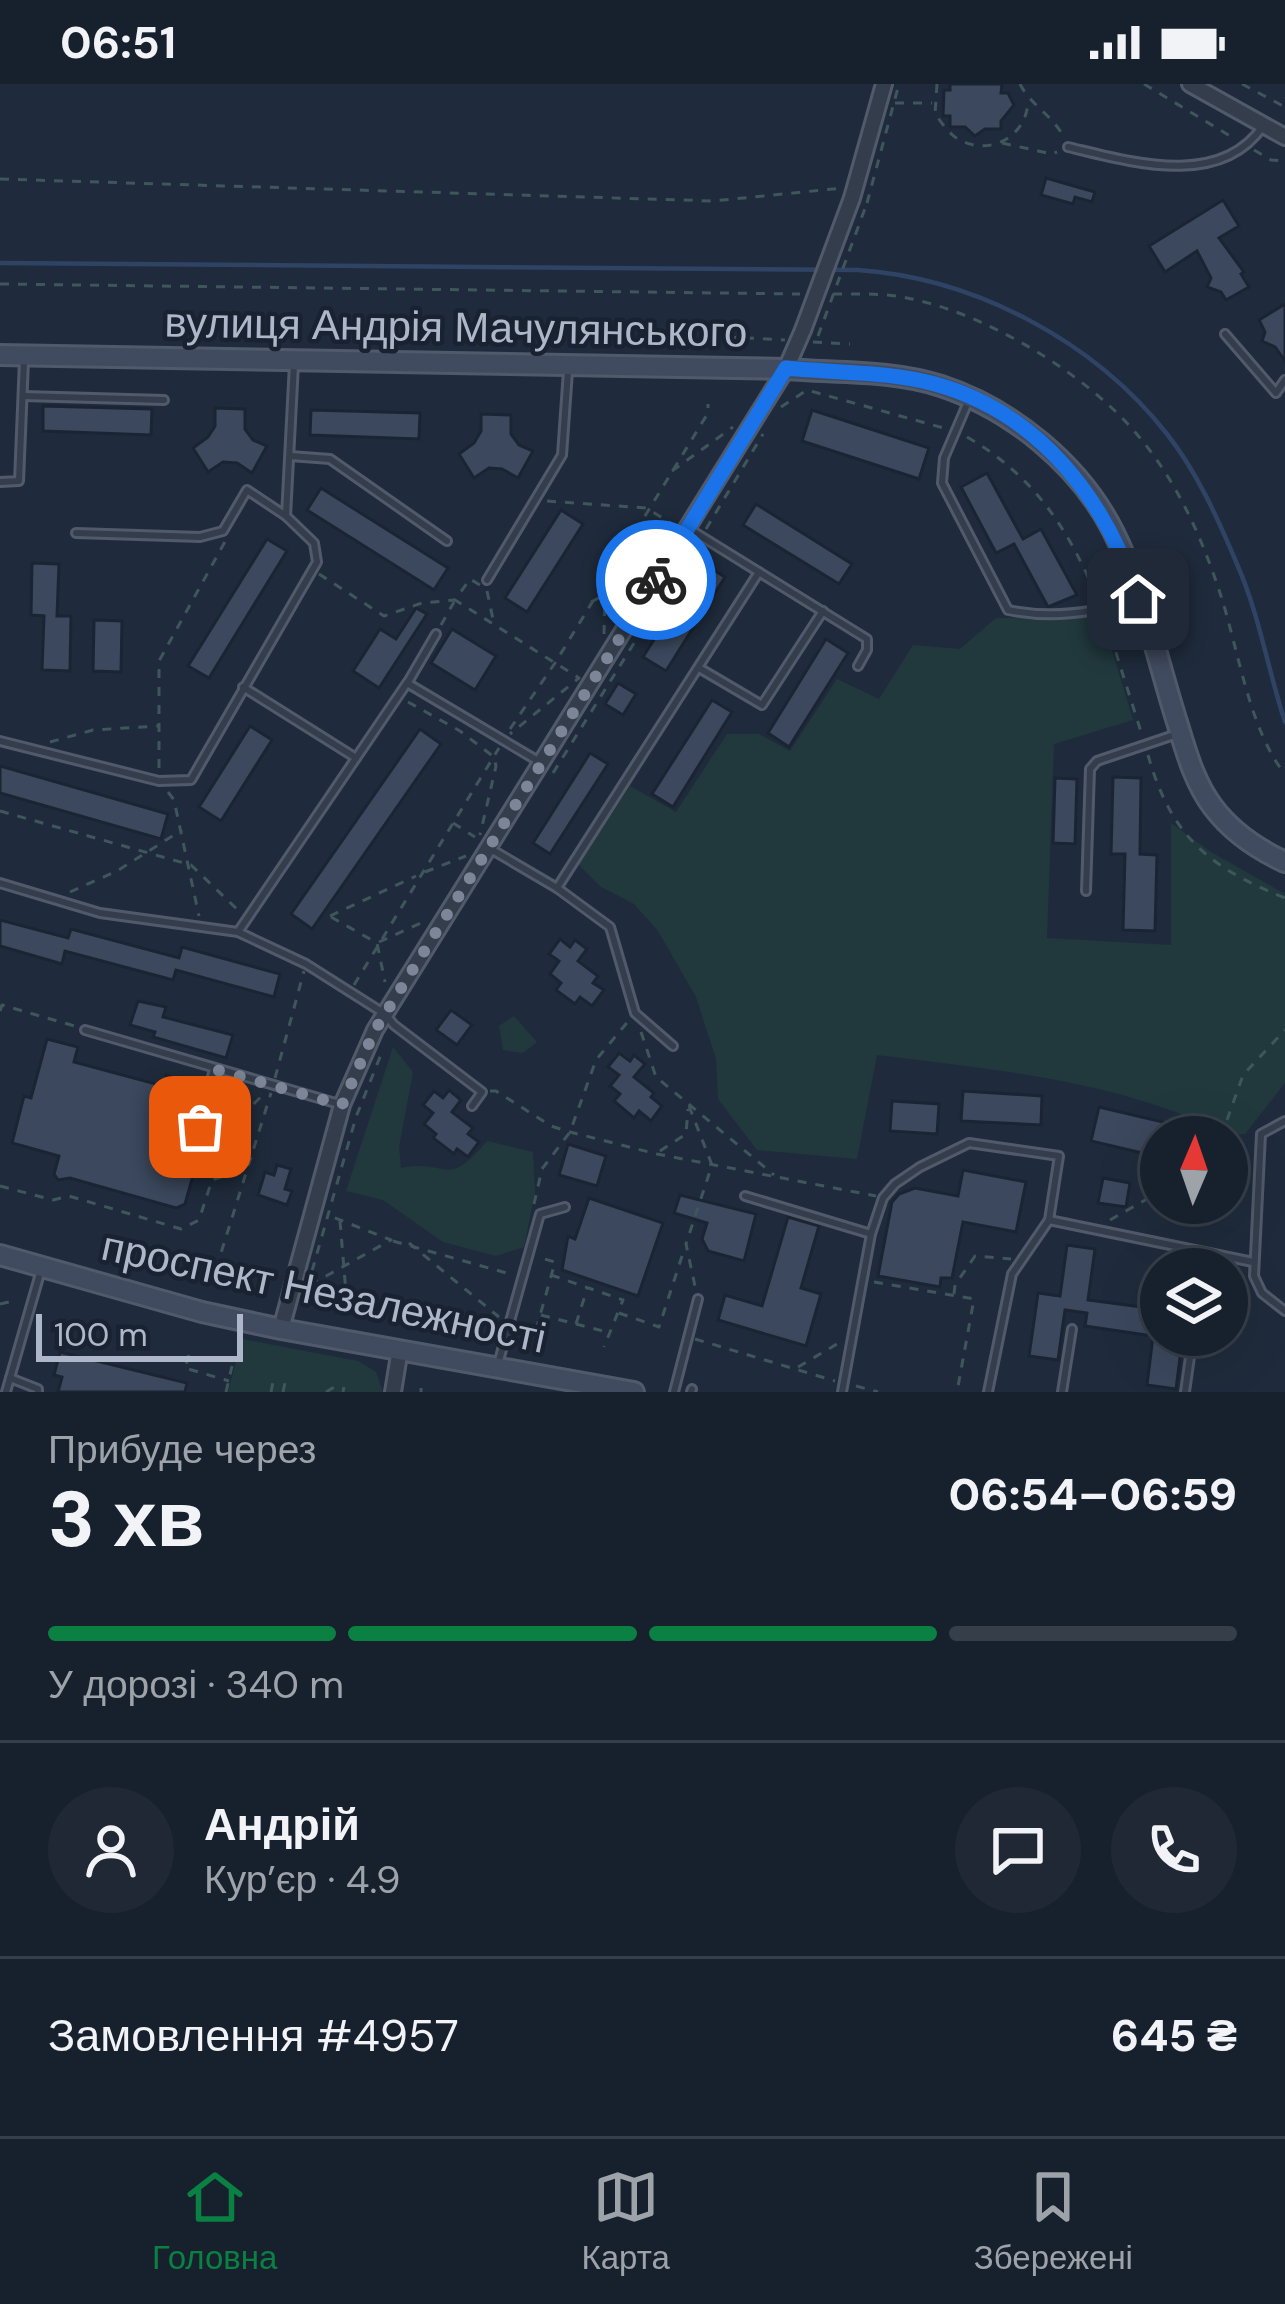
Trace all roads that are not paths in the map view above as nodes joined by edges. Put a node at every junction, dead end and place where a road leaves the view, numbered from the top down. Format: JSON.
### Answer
{"nodes":[{"id":1,"x":884,"y":84,"type":"edge"},
{"id":2,"x":1190,"y":84,"type":"edge"},
{"id":3,"x":1263,"y":126,"type":"junction"},
{"id":4,"x":1285,"y":137,"type":"edge"},
{"id":5,"x":1068,"y":147,"type":"road end"},
{"id":6,"x":1225,"y":334,"type":"dead end"},
{"id":7,"x":0,"y":355,"type":"edge"},
{"id":8,"x":25,"y":355,"type":"junction"},
{"id":9,"x":294,"y":360,"type":"junction"},
{"id":10,"x":568,"y":364,"type":"junction"},
{"id":11,"x":786,"y":368,"type":"junction"},
{"id":12,"x":1285,"y":380,"type":"edge"},
{"id":13,"x":23,"y":396,"type":"junction"},
{"id":14,"x":970,"y":398,"type":"junction"},
{"id":15,"x":164,"y":400,"type":"dead end"},
{"id":16,"x":290,"y":456,"type":"junction"},
{"id":17,"x":0,"y":482,"type":"edge"},
{"id":18,"x":286,"y":516,"type":"junction"},
{"id":19,"x":687,"y":529,"type":"junction"},
{"id":20,"x":76,"y":532,"type":"dead end"},
{"id":21,"x":447,"y":541,"type":"dead end"},
{"id":22,"x":759,"y":572,"type":"junction"},
{"id":23,"x":487,"y":580,"type":"dead end"},
{"id":24,"x":1138,"y":599,"type":"junction"},
{"id":25,"x":823,"y":611,"type":"junction"},
{"id":26,"x":436,"y":634,"type":"road end"},
{"id":27,"x":858,"y":666,"type":"dead end"},
{"id":28,"x":699,"y":668,"type":"junction"},
{"id":29,"x":407,"y":683,"type":"junction"},
{"id":30,"x":243,"y":687,"type":"junction"},
{"id":31,"x":1180,"y":733,"type":"junction"},
{"id":32,"x":0,"y":741,"type":"edge"},
{"id":33,"x":356,"y":758,"type":"junction"},
{"id":34,"x":547,"y":768,"type":"junction"},
{"id":35,"x":489,"y":848,"type":"junction"},
{"id":36,"x":1285,"y":862,"type":"edge"},
{"id":37,"x":0,"y":883,"type":"edge"},
{"id":38,"x":557,"y":888,"type":"junction"},
{"id":39,"x":1086,"y":891,"type":"dead end"},
{"id":40,"x":238,"y":932,"type":"junction"},
{"id":41,"x":390,"y":1019,"type":"junction"},
{"id":42,"x":86,"y":1030,"type":"road end"},
{"id":43,"x":673,"y":1046,"type":"dead end"},
{"id":44,"x":214,"y":1069,"type":"junction"},
{"id":45,"x":342,"y":1105,"type":"junction"},
{"id":46,"x":472,"y":1106,"type":"dead end"},
{"id":47,"x":1285,"y":1121,"type":"edge"},
{"id":48,"x":213,"y":1131,"type":"dead end"},
{"id":49,"x":745,"y":1196,"type":"dead end"},
{"id":50,"x":565,"y":1207,"type":"dead end"},
{"id":51,"x":1048,"y":1220,"type":"junction"},
{"id":52,"x":871,"y":1234,"type":"junction"},
{"id":53,"x":0,"y":1255,"type":"edge"},
{"id":54,"x":1253,"y":1262,"type":"junction"},
{"id":55,"x":42,"y":1267,"type":"junction"},
{"id":56,"x":698,"y":1299,"type":"road end"},
{"id":57,"x":1285,"y":1311,"type":"edge"},
{"id":58,"x":281,"y":1329,"type":"junction"},
{"id":59,"x":1072,"y":1329,"type":"dead end"},
{"id":60,"x":400,"y":1349,"type":"junction"},
{"id":61,"x":1190,"y":1357,"type":"dead end"},
{"id":62,"x":0,"y":1358,"type":"edge"},
{"id":63,"x":14,"y":1361,"type":"junction"},
{"id":64,"x":497,"y":1366,"type":"junction"},
{"id":65,"x":10,"y":1378,"type":"junction"},
{"id":66,"x":843,"y":1388,"type":"edge"},
{"id":67,"x":6,"y":1392,"type":"edge"},
{"id":68,"x":38,"y":1392,"type":"edge"},
{"id":69,"x":393,"y":1392,"type":"edge"},
{"id":70,"x":634,"y":1392,"type":"edge"},
{"id":71,"x":674,"y":1392,"type":"edge"},
{"id":72,"x":989,"y":1392,"type":"edge"},
{"id":73,"x":1062,"y":1392,"type":"edge"},
{"id":74,"x":1185,"y":1392,"type":"edge"}],
"edges":[{"from":1,"to":11,"type":"street","bridge":true},
{"from":2,"to":3,"type":"street"},
{"from":3,"to":4,"type":"street"},
{"from":3,"to":5,"type":"lane"},
{"from":6,"to":12,"type":"lane"},
{"from":7,"to":8,"type":"street","name":"вулиця Андрія Мачулянського"},
{"from":8,"to":9,"type":"street","name":"вулиця Андрія Мачулянського"},
{"from":8,"to":13,"type":"lane"},
{"from":9,"to":10,"type":"street","name":"вулиця Андрія Мачулянського"},
{"from":9,"to":16,"type":"lane"},
{"from":10,"to":11,"type":"street","name":"вулиця Андрія Мачулянського"},
{"from":10,"to":23,"type":"lane"},
{"from":11,"to":14,"type":"street","name":"вулиця Андрія Мачулянського"},
{"from":11,"to":19,"type":"street"},
{"from":13,"to":15,"type":"lane"},
{"from":13,"to":17,"type":"lane"},
{"from":14,"to":24,"type":"street","name":"вулиця Андрія Мачулянського"},
{"from":14,"to":24,"type":"lane"},
{"from":16,"to":18,"type":"lane"},
{"from":16,"to":21,"type":"lane"},
{"from":18,"to":20,"type":"lane"},
{"from":18,"to":30,"type":"lane"},
{"from":19,"to":22,"type":"lane"},
{"from":19,"to":34,"type":"street"},
{"from":22,"to":25,"type":"lane"},
{"from":22,"to":28,"type":"lane"},
{"from":24,"to":31,"type":"street","name":"вулиця Андрія Мачулянського"},
{"from":25,"to":27,"type":"lane"},
{"from":25,"to":28,"type":"lane"},
{"from":26,"to":29,"type":"lane"},
{"from":28,"to":38,"type":"lane"},
{"from":29,"to":33,"type":"lane"},
{"from":29,"to":34,"type":"lane"},
{"from":30,"to":32,"type":"lane"},
{"from":30,"to":33,"type":"lane"},
{"from":31,"to":36,"type":"street","name":"вулиця Андрія Мачулянського"},
{"from":31,"to":39,"type":"lane"},
{"from":33,"to":40,"type":"lane"},
{"from":34,"to":35,"type":"street"},
{"from":35,"to":38,"type":"lane"},
{"from":35,"to":41,"type":"street"},
{"from":37,"to":40,"type":"lane"},
{"from":38,"to":43,"type":"lane"},
{"from":40,"to":41,"type":"lane"},
{"from":41,"to":45,"type":"street"},
{"from":41,"to":46,"type":"lane"},
{"from":42,"to":44,"type":"lane"},
{"from":44,"to":45,"type":"lane"},
{"from":44,"to":48,"type":"lane"},
{"from":45,"to":58,"type":"street"},
{"from":47,"to":54,"type":"lane"},
{"from":49,"to":52,"type":"lane"},
{"from":50,"to":64,"type":"lane"},
{"from":51,"to":52,"type":"lane"},
{"from":51,"to":54,"type":"lane"},
{"from":51,"to":72,"type":"lane"},
{"from":52,"to":66,"type":"lane"},
{"from":53,"to":55,"type":"street","name":"проспект Незалежності"},
{"from":54,"to":57,"type":"lane"},
{"from":55,"to":58,"type":"street","name":"проспект Незалежності"},
{"from":55,"to":63,"type":"lane"},
{"from":56,"to":71,"type":"lane"},
{"from":58,"to":60,"type":"street","name":"проспект Незалежності"},
{"from":59,"to":73,"type":"lane"},
{"from":60,"to":64,"type":"street","name":"проспект Незалежності"},
{"from":60,"to":69,"type":"street"},
{"from":61,"to":74,"type":"lane"},
{"from":62,"to":63,"type":"lane"},
{"from":63,"to":65,"type":"lane"},
{"from":64,"to":70,"type":"street","name":"проспект Незалежності"},
{"from":65,"to":67,"type":"lane"},
{"from":65,"to":68,"type":"lane"}]}
